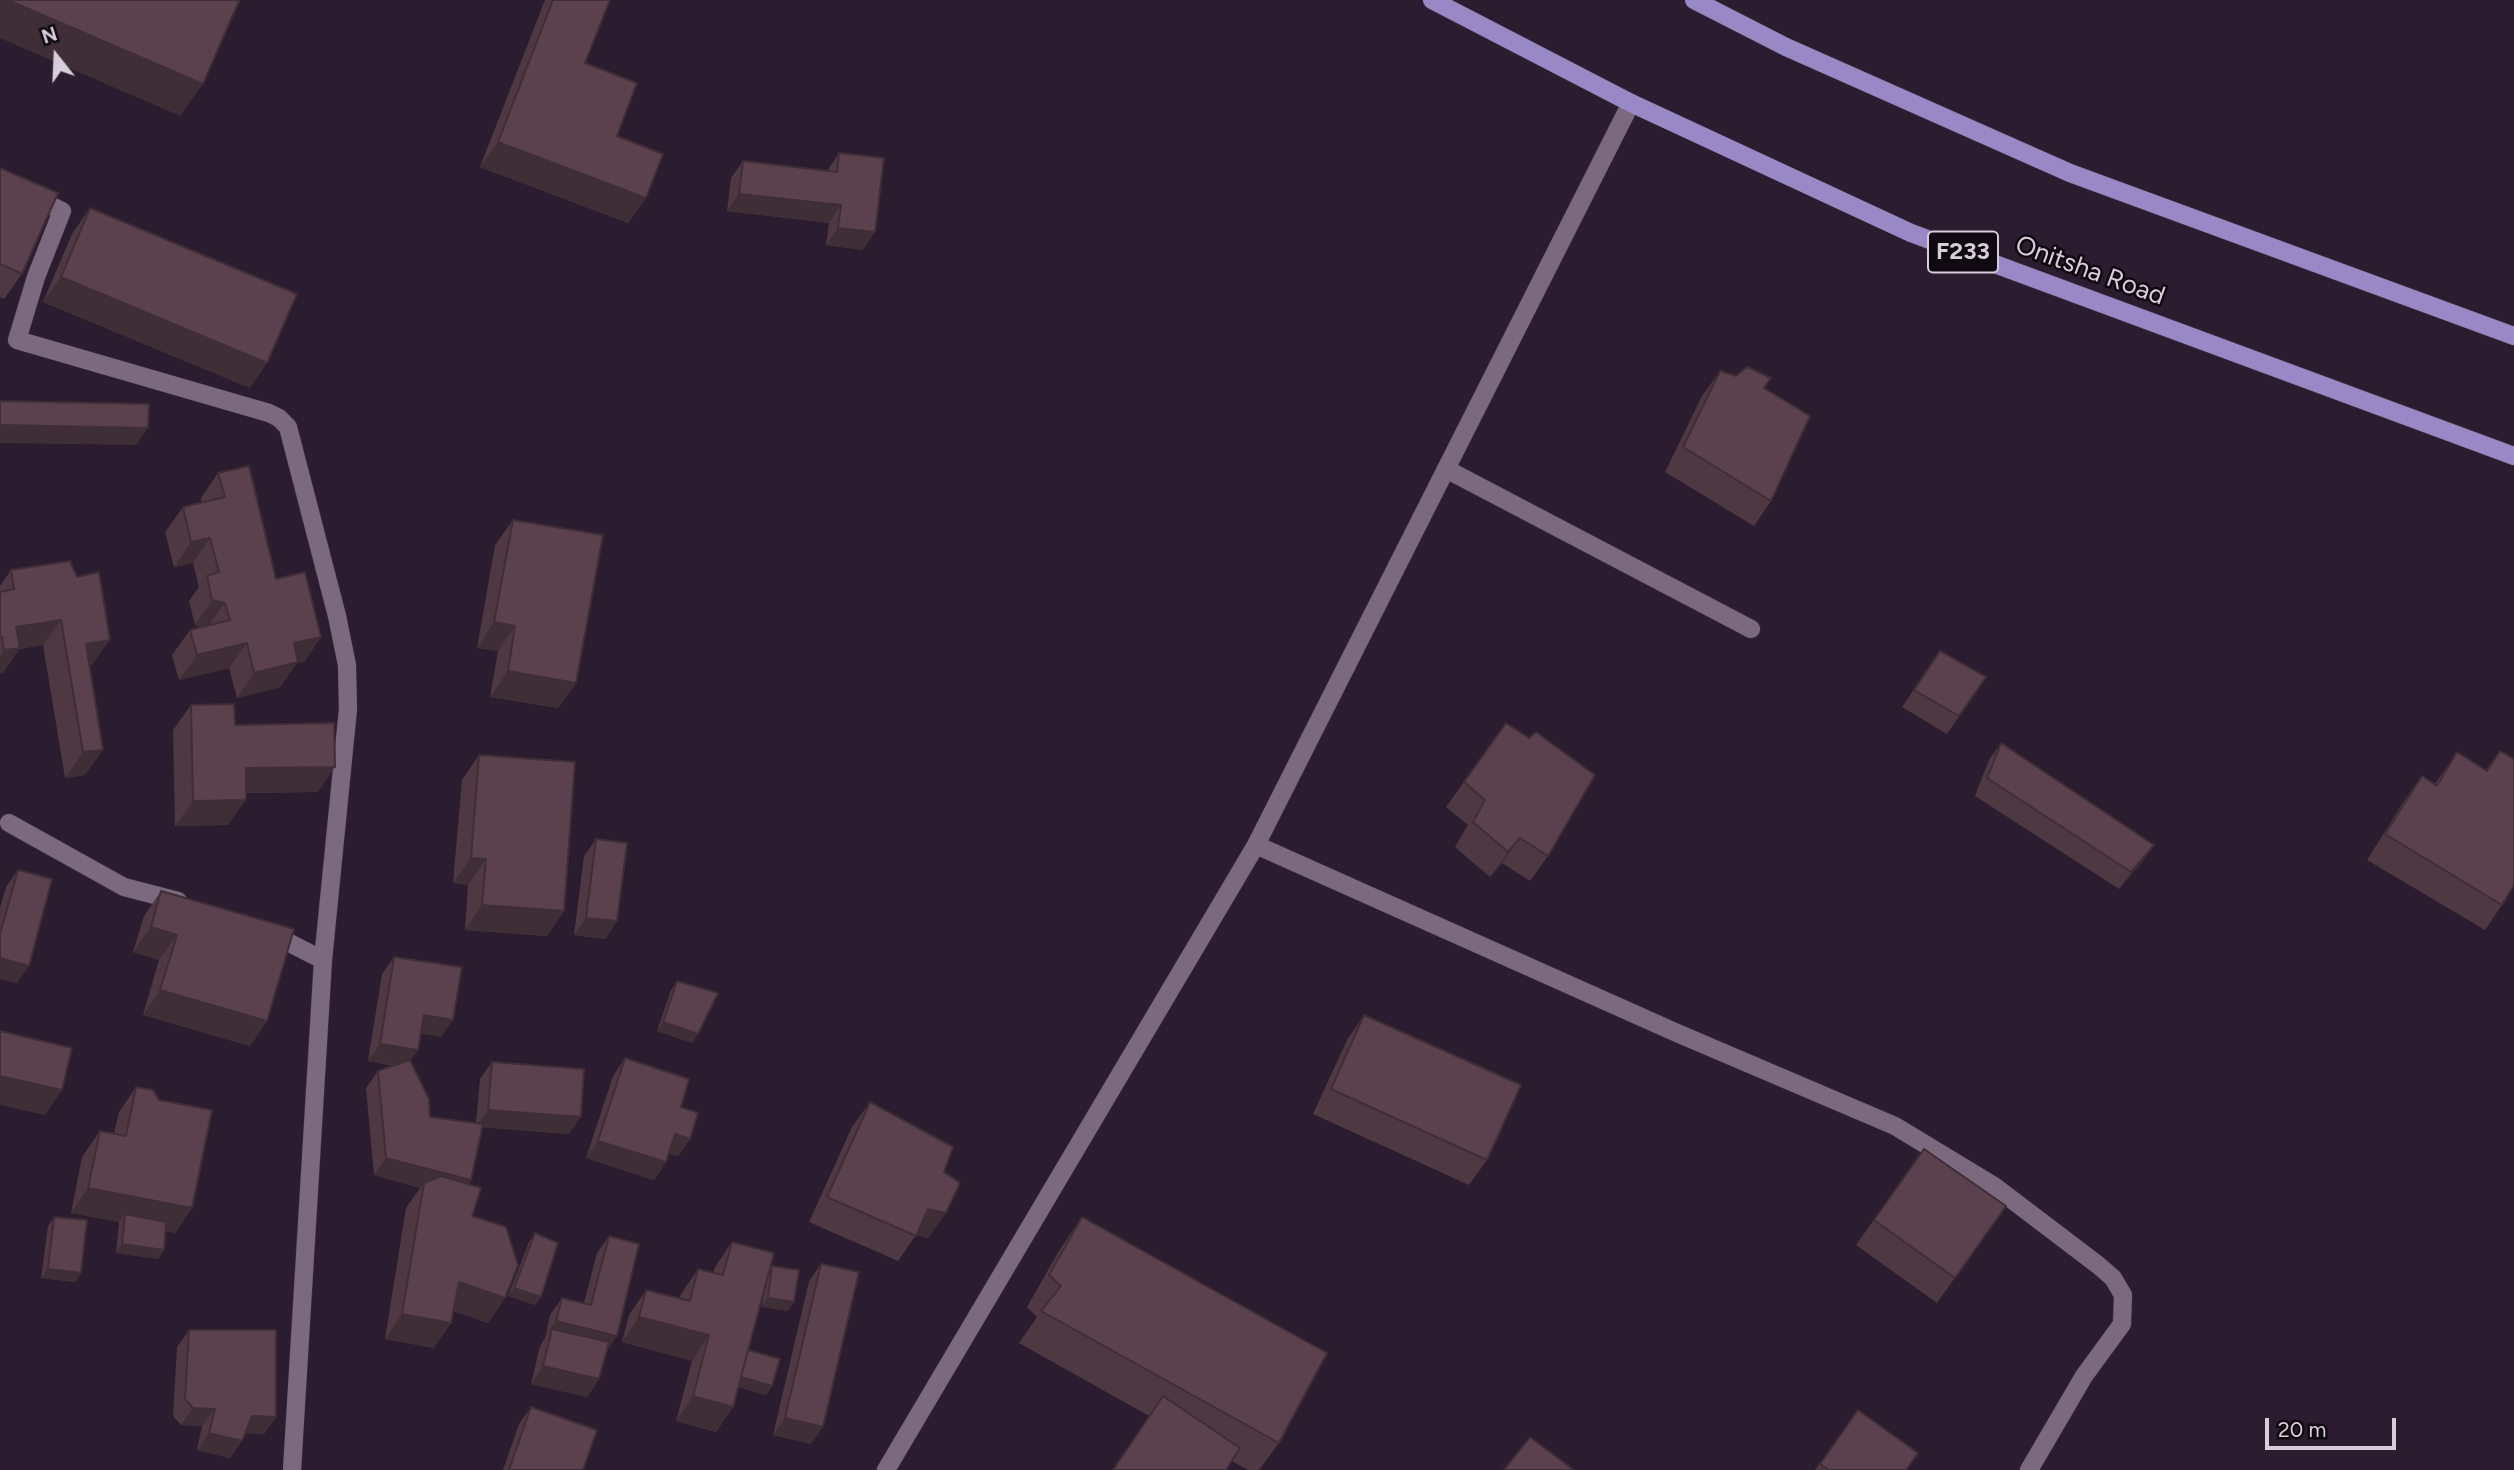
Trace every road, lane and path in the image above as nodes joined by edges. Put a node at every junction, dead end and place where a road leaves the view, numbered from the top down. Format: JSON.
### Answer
{"nodes":[{"id":1,"x":1432,"y":0,"type":"edge"},
{"id":2,"x":1694,"y":0,"type":"edge"},
{"id":3,"x":1631,"y":103,"type":"junction"},
{"id":4,"x":0,"y":181,"type":"edge"},
{"id":5,"x":2514,"y":336,"type":"edge"},
{"id":6,"x":9,"y":338,"type":"edge"},
{"id":7,"x":2514,"y":456,"type":"edge"},
{"id":8,"x":1446,"y":468,"type":"junction"},
{"id":9,"x":1751,"y":629,"type":"dead end"},
{"id":10,"x":9,"y":822,"type":"dead end"},
{"id":11,"x":1256,"y":845,"type":"junction"},
{"id":12,"x":191,"y":904,"type":"edge"},
{"id":13,"x":254,"y":926,"type":"edge"},
{"id":14,"x":323,"y":960,"type":"junction"},
{"id":15,"x":292,"y":1470,"type":"edge"},
{"id":16,"x":886,"y":1470,"type":"edge"},
{"id":17,"x":2029,"y":1470,"type":"edge"}],
"edges":[{"from":1,"to":3,"type":"main road","name":"Onitsha Road","number":"F233"},
{"from":2,"to":5,"type":"main road"},
{"from":3,"to":7,"type":"main road","name":"Onitsha Road","number":"F233"},
{"from":3,"to":8,"type":"street"},
{"from":4,"to":6,"type":"street"},
{"from":6,"to":14,"type":"street"},
{"from":8,"to":9,"type":"street"},
{"from":8,"to":11,"type":"street"},
{"from":10,"to":12,"type":"street"},
{"from":11,"to":16,"type":"street"},
{"from":11,"to":17,"type":"street"},
{"from":13,"to":14,"type":"street"},
{"from":14,"to":15,"type":"street"}]}
